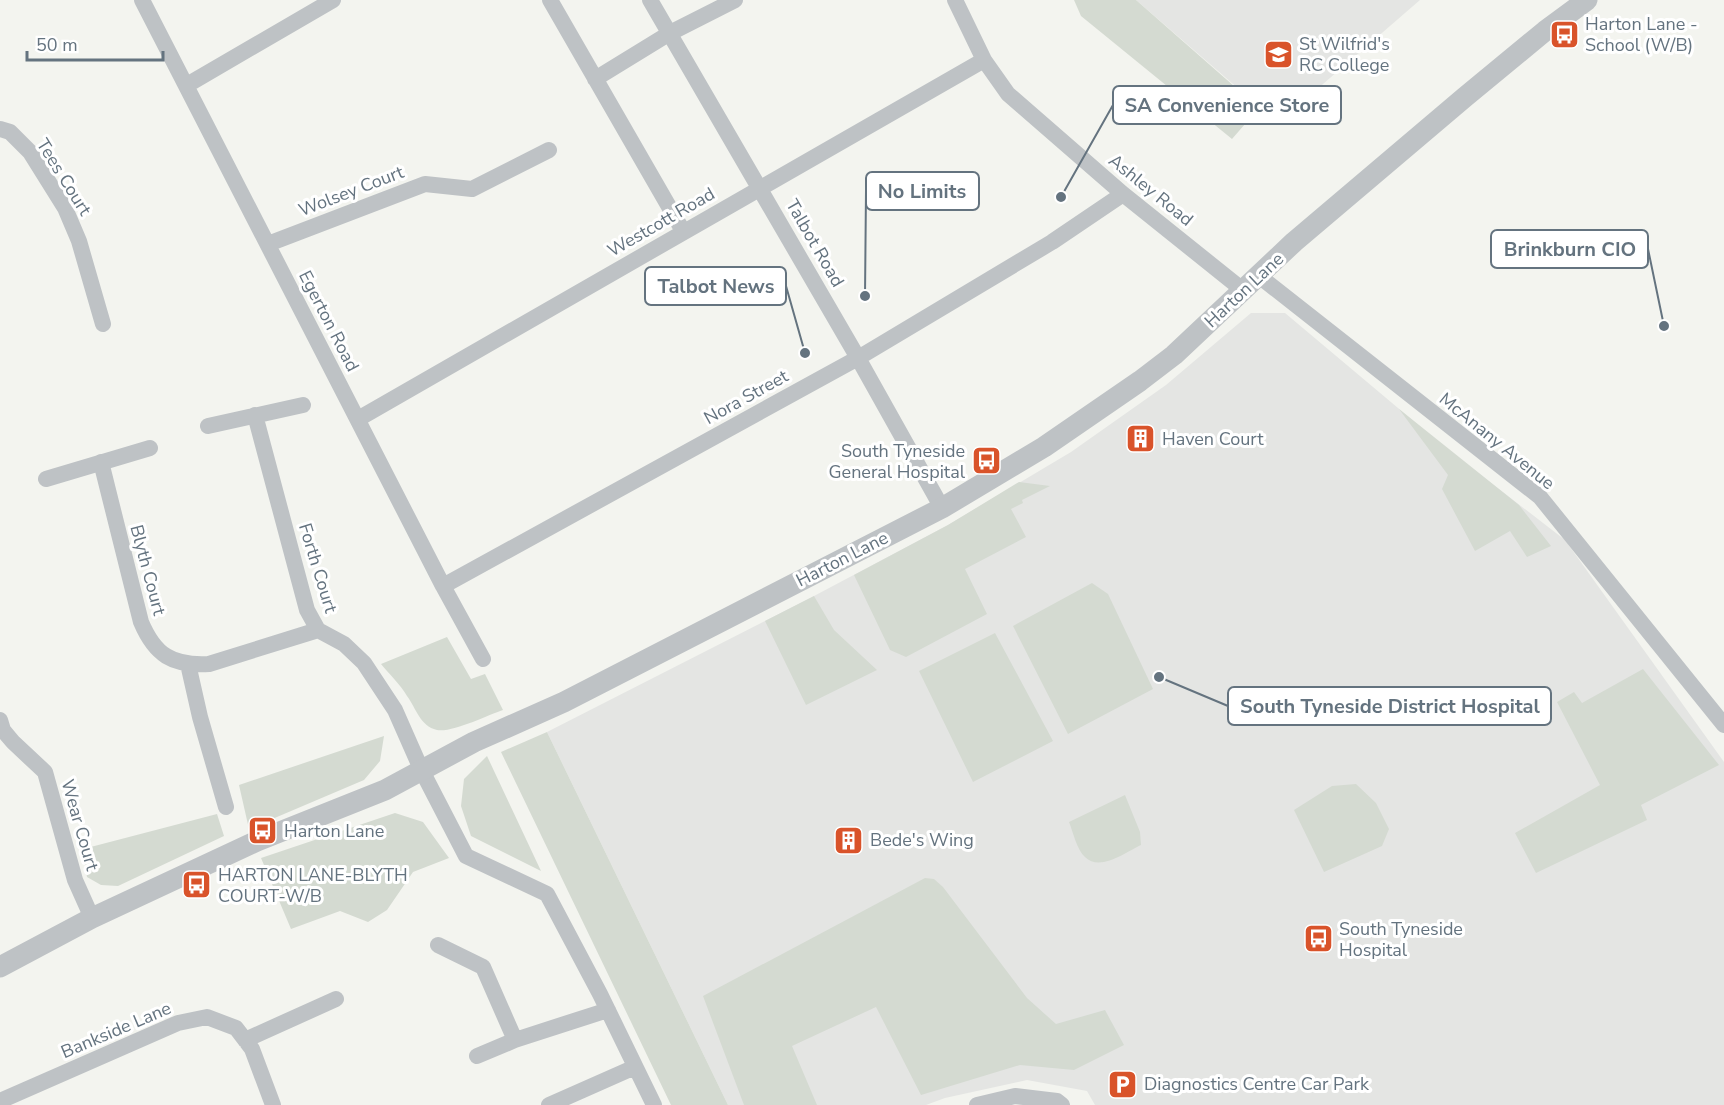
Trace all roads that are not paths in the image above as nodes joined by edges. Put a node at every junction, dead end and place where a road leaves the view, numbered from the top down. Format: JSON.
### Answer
{"nodes":[{"id":1,"x":142,"y":0,"type":"edge"},
{"id":2,"x":333,"y":0,"type":"edge"},
{"id":3,"x":550,"y":0,"type":"edge"},
{"id":4,"x":650,"y":0,"type":"edge"},
{"id":5,"x":735,"y":0,"type":"edge"},
{"id":6,"x":955,"y":0,"type":"edge"},
{"id":7,"x":1587,"y":0,"type":"edge"},
{"id":8,"x":670,"y":33,"type":"junction"},
{"id":9,"x":984,"y":60,"type":"junction"},
{"id":10,"x":595,"y":79,"type":"junction"},
{"id":11,"x":187,"y":85,"type":"junction"},
{"id":12,"x":0,"y":129,"type":"edge"},
{"id":13,"x":549,"y":150,"type":"dead end"},
{"id":14,"x":760,"y":187,"type":"junction"},
{"id":15,"x":1123,"y":194,"type":"junction"},
{"id":16,"x":683,"y":231,"type":"junction"},
{"id":17,"x":268,"y":244,"type":"junction"},
{"id":18,"x":1251,"y":283,"type":"junction"},
{"id":19,"x":103,"y":324,"type":"dead end"},
{"id":20,"x":858,"y":358,"type":"junction"},
{"id":21,"x":303,"y":405,"type":"dead end"},
{"id":22,"x":255,"y":415,"type":"junction"},
{"id":23,"x":358,"y":419,"type":"junction"},
{"id":24,"x":208,"y":426,"type":"dead end"},
{"id":25,"x":150,"y":448,"type":"dead end"},
{"id":26,"x":100,"y":462,"type":"junction"},
{"id":27,"x":46,"y":478,"type":"dead end"},
{"id":28,"x":942,"y":508,"type":"junction"},
{"id":29,"x":442,"y":586,"type":"junction"},
{"id":30,"x":318,"y":630,"type":"junction"},
{"id":31,"x":483,"y":659,"type":"dead end"},
{"id":32,"x":188,"y":664,"type":"junction"},
{"id":33,"x":0,"y":720,"type":"edge"},
{"id":34,"x":1724,"y":725,"type":"edge"},
{"id":35,"x":422,"y":769,"type":"junction"},
{"id":36,"x":226,"y":807,"type":"dead end"},
{"id":37,"x":92,"y":918,"type":"junction"},
{"id":38,"x":438,"y":945,"type":"dead end"},
{"id":39,"x":0,"y":967,"type":"edge"},
{"id":40,"x":336,"y":999,"type":"dead end"},
{"id":41,"x":608,"y":1010,"type":"junction"},
{"id":42,"x":245,"y":1040,"type":"junction"},
{"id":43,"x":515,"y":1040,"type":"junction"},
{"id":44,"x":477,"y":1056,"type":"dead end"},
{"id":45,"x":635,"y":1067,"type":"junction"},
{"id":46,"x":7,"y":1101,"type":"edge"},
{"id":47,"x":273,"y":1105,"type":"edge"},
{"id":48,"x":549,"y":1105,"type":"edge"},
{"id":49,"x":654,"y":1105,"type":"edge"},
{"id":50,"x":977,"y":1105,"type":"edge"},
{"id":51,"x":1062,"y":1105,"type":"edge"}],
"edges":[{"from":1,"to":11,"type":"street","name":"Egerton Road"},
{"from":2,"to":11,"type":"street"},
{"from":3,"to":10,"type":"street"},
{"from":4,"to":8,"type":"street","name":"Talbot Road"},
{"from":5,"to":8,"type":"street"},
{"from":6,"to":9,"type":"street","name":"Ashley Road"},
{"from":7,"to":18,"type":"street","name":"Harton Lane"},
{"from":8,"to":10,"type":"street"},
{"from":8,"to":14,"type":"street","name":"Talbot Road"},
{"from":9,"to":14,"type":"street","name":"Westcott Road"},
{"from":9,"to":15,"type":"street","name":"Ashley Road"},
{"from":10,"to":16,"type":"street"},
{"from":11,"to":17,"type":"street","name":"Egerton Road"},
{"from":12,"to":19,"type":"street","name":"Tees Court"},
{"from":13,"to":17,"type":"street","name":"Wolsey Court"},
{"from":14,"to":16,"type":"street","name":"Westcott Road"},
{"from":14,"to":20,"type":"street","name":"Talbot Road"},
{"from":15,"to":18,"type":"street","name":"Ashley Road"},
{"from":15,"to":20,"type":"street","name":"Nora Street"},
{"from":16,"to":23,"type":"street","name":"Westcott Road"},
{"from":17,"to":23,"type":"street","name":"Egerton Road"},
{"from":18,"to":28,"type":"street","name":"Harton Lane"},
{"from":18,"to":34,"type":"street","name":"McAnany Avenue"},
{"from":20,"to":28,"type":"street","name":"Talbot Road"},
{"from":20,"to":29,"type":"street","name":"Nora Street"},
{"from":21,"to":22,"type":"street"},
{"from":22,"to":24,"type":"street"},
{"from":22,"to":30,"type":"street","name":"Forth Court"},
{"from":23,"to":29,"type":"street","name":"Egerton Road"},
{"from":25,"to":26,"type":"street"},
{"from":26,"to":27,"type":"street"},
{"from":26,"to":32,"type":"street","name":"Blyth Court"},
{"from":28,"to":35,"type":"street","name":"Harton Lane"},
{"from":29,"to":31,"type":"street","name":"Egerton Road"},
{"from":30,"to":32,"type":"street","name":"Blyth Court"},
{"from":30,"to":35,"type":"street","name":"Forth Court"},
{"from":32,"to":36,"type":"street"},
{"from":33,"to":37,"type":"street","name":"Wear Court"},
{"from":35,"to":37,"type":"street","name":"Harton Lane"},
{"from":35,"to":41,"type":"street","name":"Forth Court"},
{"from":37,"to":39,"type":"street","name":"Harton Lane"},
{"from":38,"to":43,"type":"street"},
{"from":40,"to":42,"type":"street"},
{"from":41,"to":43,"type":"street"},
{"from":41,"to":45,"type":"street","name":"Forth Court"},
{"from":42,"to":46,"type":"street","name":"Bankside Lane"},
{"from":42,"to":47,"type":"street"},
{"from":43,"to":44,"type":"street"},
{"from":45,"to":48,"type":"street"},
{"from":45,"to":49,"type":"street","name":"Forth Court"},
{"from":50,"to":51,"type":"street"}]}
